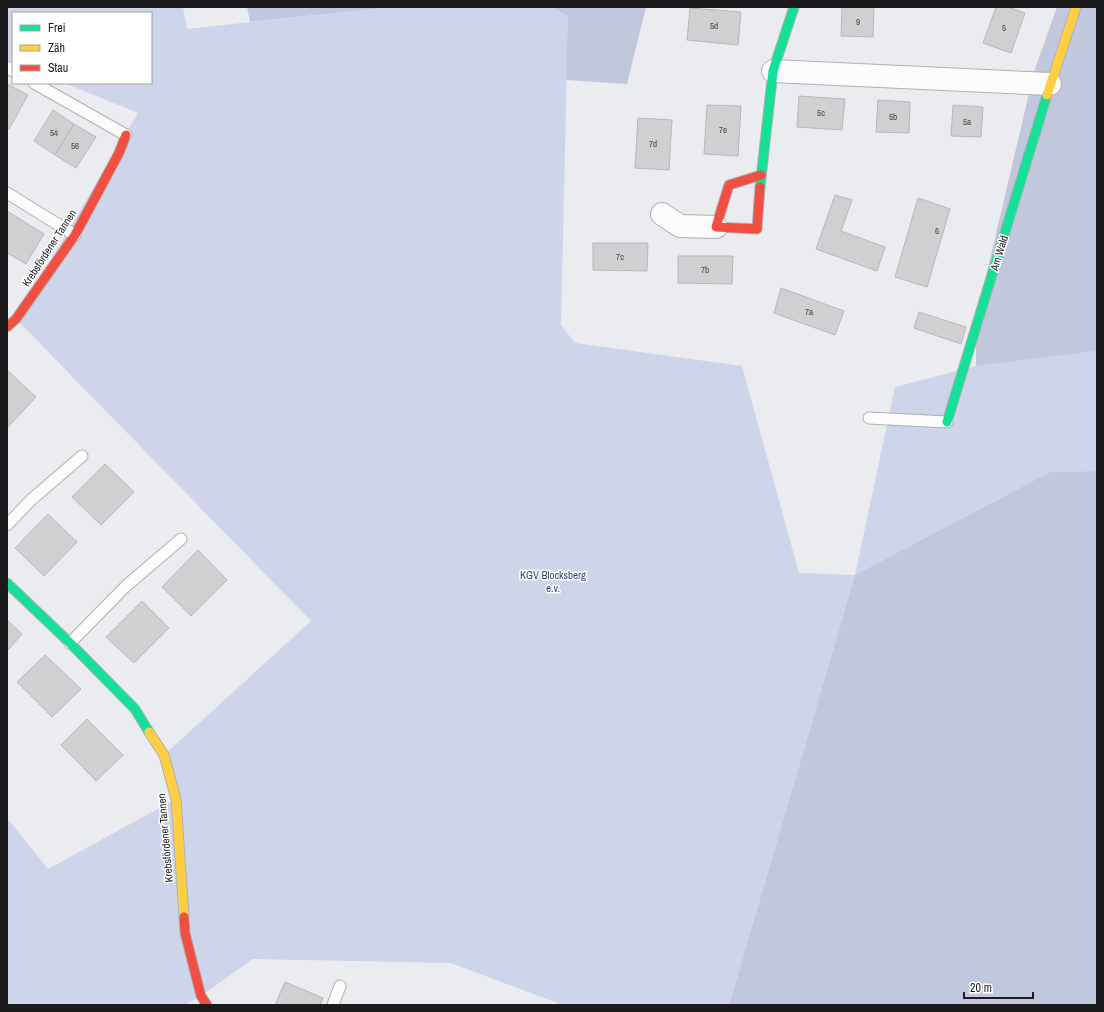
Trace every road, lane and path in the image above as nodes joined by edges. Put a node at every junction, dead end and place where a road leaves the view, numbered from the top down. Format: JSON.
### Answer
{"nodes":[{"id":1,"x":794,"y":7,"type":"edge"},
{"id":2,"x":1076,"y":7,"type":"edge"},
{"id":3,"x":773,"y":71,"type":"junction"},
{"id":4,"x":36,"y":84,"type":"edge"},
{"id":5,"x":1050,"y":84,"type":"junction"},
{"id":6,"x":126,"y":135,"type":"joint"},
{"id":7,"x":761,"y":175,"type":"junction"},
{"id":8,"x":7,"y":193,"type":"edge"},
{"id":9,"x":662,"y":214,"type":"dead end"},
{"id":10,"x":716,"y":227,"type":"junction"},
{"id":11,"x":75,"y":235,"type":"junction"},
{"id":12,"x":7,"y":328,"type":"edge"},
{"id":13,"x":869,"y":418,"type":"dead end"},
{"id":14,"x":947,"y":422,"type":"joint"},
{"id":15,"x":82,"y":456,"type":"dead end"},
{"id":16,"x":7,"y":525,"type":"edge"},
{"id":17,"x":181,"y":539,"type":"dead end"},
{"id":18,"x":7,"y":583,"type":"edge"},
{"id":19,"x":70,"y":643,"type":"junction"},
{"id":20,"x":340,"y":986,"type":"dead end"},
{"id":21,"x":207,"y":1005,"type":"edge"},
{"id":22,"x":333,"y":1005,"type":"edge"}],
"edges":[{"from":1,"to":3,"type":"street"},
{"from":2,"to":5,"type":"street","name":"Am Wald"},
{"from":3,"to":5,"type":"street"},
{"from":3,"to":7,"type":"street"},
{"from":4,"to":6,"type":"lane"},
{"from":5,"to":14,"type":"street","name":"Am Wald"},
{"from":6,"to":11,"type":"street","name":"Krebsfördener Tannen"},
{"from":7,"to":10,"type":"street"},
{"from":7,"to":10,"type":"street"},
{"from":8,"to":11,"type":"lane"},
{"from":9,"to":10,"type":"street"},
{"from":11,"to":12,"type":"street","name":"Krebsfördener Tannen"},
{"from":13,"to":14,"type":"lane"},
{"from":15,"to":16,"type":"lane"},
{"from":17,"to":19,"type":"lane"},
{"from":18,"to":19,"type":"street","name":"Krebsfördener Tannen"},
{"from":19,"to":21,"type":"street","name":"Krebsfördener Tannen"},
{"from":20,"to":22,"type":"lane"}]}
